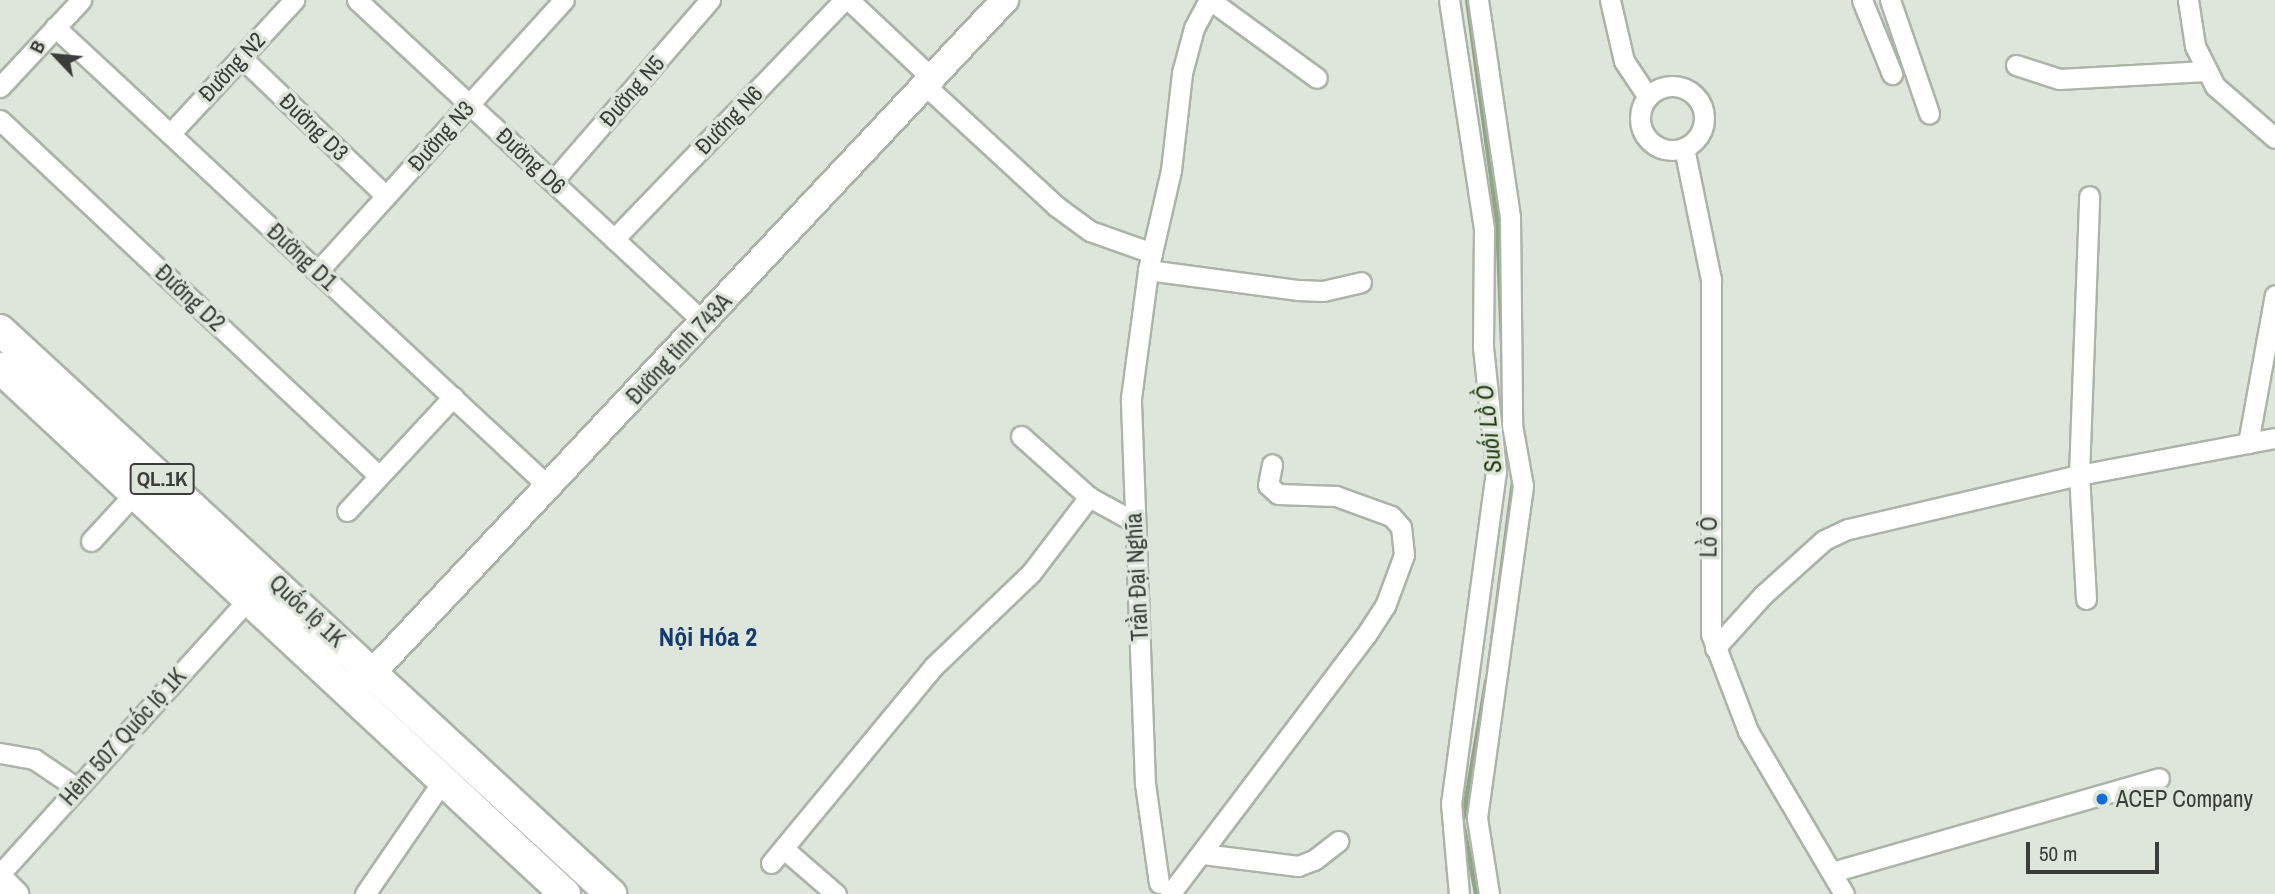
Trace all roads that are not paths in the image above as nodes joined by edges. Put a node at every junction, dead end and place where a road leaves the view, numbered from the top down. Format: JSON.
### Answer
{"nodes":[{"id":1,"x":81,"y":0,"type":"edge"},
{"id":2,"x":294,"y":0,"type":"edge"},
{"id":3,"x":357,"y":0,"type":"edge"},
{"id":4,"x":564,"y":0,"type":"edge"},
{"id":5,"x":710,"y":0,"type":"edge"},
{"id":6,"x":846,"y":0,"type":"edge"},
{"id":7,"x":1005,"y":0,"type":"edge"},
{"id":8,"x":1210,"y":0,"type":"edge"},
{"id":9,"x":1448,"y":0,"type":"edge"},
{"id":10,"x":1478,"y":0,"type":"edge"},
{"id":11,"x":1610,"y":0,"type":"edge"},
{"id":12,"x":1863,"y":0,"type":"edge"},
{"id":13,"x":1889,"y":0,"type":"edge"},
{"id":14,"x":2188,"y":0,"type":"edge"},
{"id":15,"x":55,"y":27,"type":"junction"},
{"id":16,"x":241,"y":57,"type":"junction"},
{"id":17,"x":2016,"y":65,"type":"dead end"},
{"id":18,"x":2206,"y":71,"type":"junction"},
{"id":19,"x":1892,"y":74,"type":"dead end"},
{"id":20,"x":1317,"y":78,"type":"dead end"},
{"id":21,"x":930,"y":84,"type":"junction"},
{"id":22,"x":0,"y":87,"type":"edge"},
{"id":23,"x":1648,"y":97,"type":"junction"},
{"id":24,"x":469,"y":104,"type":"junction"},
{"id":25,"x":1929,"y":113,"type":"dead end"},
{"id":26,"x":0,"y":120,"type":"edge"},
{"id":27,"x":170,"y":134,"type":"junction"},
{"id":28,"x":2275,"y":138,"type":"edge"},
{"id":29,"x":1684,"y":148,"type":"junction"},
{"id":30,"x":553,"y":181,"type":"junction"},
{"id":31,"x":386,"y":196,"type":"junction"},
{"id":32,"x":2089,"y":196,"type":"dead end"},
{"id":33,"x":614,"y":239,"type":"junction"},
{"id":34,"x":1150,"y":262,"type":"junction"},
{"id":35,"x":318,"y":271,"type":"junction"},
{"id":36,"x":1360,"y":282,"type":"dead end"},
{"id":37,"x":2275,"y":295,"type":"edge"},
{"id":38,"x":704,"y":323,"type":"junction"},
{"id":39,"x":0,"y":330,"type":"edge"},
{"id":40,"x":0,"y":368,"type":"edge"},
{"id":41,"x":453,"y":397,"type":"junction"},
{"id":42,"x":1021,"y":436,"type":"dead end"},
{"id":43,"x":2275,"y":438,"type":"edge"},
{"id":44,"x":2248,"y":443,"type":"junction"},
{"id":45,"x":1272,"y":464,"type":"dead end"},
{"id":46,"x":2079,"y":475,"type":"junction"},
{"id":47,"x":379,"y":476,"type":"junction"},
{"id":48,"x":550,"y":487,"type":"junction"},
{"id":49,"x":135,"y":493,"type":"junction"},
{"id":50,"x":1089,"y":497,"type":"junction"},
{"id":51,"x":346,"y":511,"type":"dead end"},
{"id":52,"x":1133,"y":521,"type":"junction"},
{"id":53,"x":91,"y":541,"type":"dead end"},
{"id":54,"x":2086,"y":599,"type":"dead end"},
{"id":55,"x":247,"y":601,"type":"junction"},
{"id":56,"x":1492,"y":614,"type":"junction"},
{"id":57,"x":1715,"y":648,"type":"junction"},
{"id":58,"x":374,"y":673,"type":"junction"},
{"id":59,"x":351,"y":695,"type":"junction"},
{"id":60,"x":0,"y":753,"type":"edge"},
{"id":61,"x":2159,"y":778,"type":"dead end"},
{"id":62,"x":442,"y":782,"type":"junction"},
{"id":63,"x":77,"y":788,"type":"junction"},
{"id":64,"x":1338,"y":841,"type":"dead end"},
{"id":65,"x":1203,"y":853,"type":"junction"},
{"id":66,"x":1832,"y":872,"type":"junction"},
{"id":67,"x":0,"y":876,"type":"edge"},
{"id":68,"x":1161,"y":891,"type":"edge"},
{"id":69,"x":16,"y":894,"type":"edge"},
{"id":70,"x":365,"y":894,"type":"edge"},
{"id":71,"x":565,"y":894,"type":"edge"},
{"id":72,"x":611,"y":894,"type":"edge"},
{"id":73,"x":836,"y":894,"type":"edge"},
{"id":74,"x":1460,"y":894,"type":"edge"},
{"id":75,"x":1489,"y":894,"type":"edge"},
{"id":76,"x":1844,"y":894,"type":"edge"}],
"edges":[{"from":1,"to":15,"type":"street"},
{"from":2,"to":16,"type":"street","name":"Đường N2"},
{"from":3,"to":24,"type":"street","name":"Đường D6"},
{"from":4,"to":24,"type":"street","name":"Đường N3"},
{"from":5,"to":30,"type":"street","name":"Đường N5"},
{"from":6,"to":21,"type":"street"},
{"from":6,"to":33,"type":"street","name":"Đường N6"},
{"from":7,"to":21,"type":"main road","name":"Đường tỉnh 743A"},
{"from":8,"to":20,"type":"street"},
{"from":8,"to":34,"type":"street","name":"Trần Đại Nghĩa"},
{"from":9,"to":56,"type":"street"},
{"from":10,"to":56,"type":"street"},
{"from":11,"to":23,"type":"street"},
{"from":12,"to":19,"type":"street"},
{"from":13,"to":25,"type":"street"},
{"from":14,"to":18,"type":"street"},
{"from":15,"to":22,"type":"street"},
{"from":15,"to":27,"type":"street","name":"Đường D1"},
{"from":16,"to":27,"type":"street","name":"Đường N2"},
{"from":16,"to":31,"type":"street","name":"Đường D3"},
{"from":17,"to":18,"type":"street"},
{"from":18,"to":28,"type":"street"},
{"from":21,"to":34,"type":"street"},
{"from":21,"to":38,"type":"main road","name":"Đường tỉnh 743A"},
{"from":23,"to":29,"type":"street"},
{"from":23,"to":29,"type":"street"},
{"from":24,"to":30,"type":"street","name":"Đường D6"},
{"from":24,"to":31,"type":"street","name":"Đường N3"},
{"from":26,"to":47,"type":"street","name":"Đường D2"},
{"from":27,"to":35,"type":"street","name":"Đường D1"},
{"from":29,"to":57,"type":"street","name":"Lồ Ô"},
{"from":30,"to":33,"type":"street","name":"Đường D6"},
{"from":31,"to":35,"type":"street","name":"Đường N3"},
{"from":32,"to":46,"type":"street"},
{"from":33,"to":38,"type":"street","name":"Đường D6"},
{"from":34,"to":36,"type":"street"},
{"from":34,"to":52,"type":"street","name":"Trần Đại Nghĩa"},
{"from":35,"to":41,"type":"street","name":"Đường D1"},
{"from":37,"to":44,"type":"street"},
{"from":38,"to":48,"type":"main road","name":"Đường tỉnh 743A"},
{"from":39,"to":58,"type":"main road","name":"Quốc lộ 1K","number":"QL.1K"},
{"from":40,"to":49,"type":"main road","name":"Quốc lộ 1K","number":"QL.1K"},
{"from":41,"to":47,"type":"street"},
{"from":41,"to":48,"type":"street","name":"Đường D1"},
{"from":42,"to":50,"type":"street"},
{"from":43,"to":44,"type":"street"},
{"from":44,"to":46,"type":"street"},
{"from":45,"to":65,"type":"street"},
{"from":46,"to":54,"type":"street"},
{"from":46,"to":57,"type":"street"},
{"from":47,"to":51,"type":"street"},
{"from":48,"to":58,"type":"main road","name":"Đường tỉnh 743A"},
{"from":49,"to":53,"type":"street"},
{"from":49,"to":55,"type":"main road","name":"Quốc lộ 1K","number":"QL.1K"},
{"from":50,"to":52,"type":"street"},
{"from":50,"to":73,"type":"street"},
{"from":52,"to":68,"type":"street","name":"Trần Đại Nghĩa"},
{"from":55,"to":59,"type":"main road","name":"Quốc lộ 1K","number":"QL.1K"},
{"from":55,"to":63,"type":"street","name":"Hẻm 507 Quốc lộ 1K"},
{"from":56,"to":74,"type":"street"},
{"from":56,"to":75,"type":"street"},
{"from":57,"to":66,"type":"street","name":"Lồ Ô"},
{"from":58,"to":59,"type":"main road","name":"Đường tỉnh 743A"},
{"from":58,"to":72,"type":"main road","name":"Quốc lộ 1K","number":"QL.1K"},
{"from":59,"to":62,"type":"main road","name":"Quốc lộ 1K","number":"QL.1K"},
{"from":60,"to":63,"type":"street"},
{"from":61,"to":66,"type":"street"},
{"from":62,"to":70,"type":"street"},
{"from":62,"to":71,"type":"main road","name":"Quốc lộ 1K","number":"QL.1K"},
{"from":63,"to":67,"type":"street","name":"Hẻm 507 Quốc lộ 1K"},
{"from":64,"to":65,"type":"street"},
{"from":65,"to":68,"type":"street"},
{"from":66,"to":76,"type":"street","name":"Lồ Ô"},
{"from":67,"to":69,"type":"street"}]}
